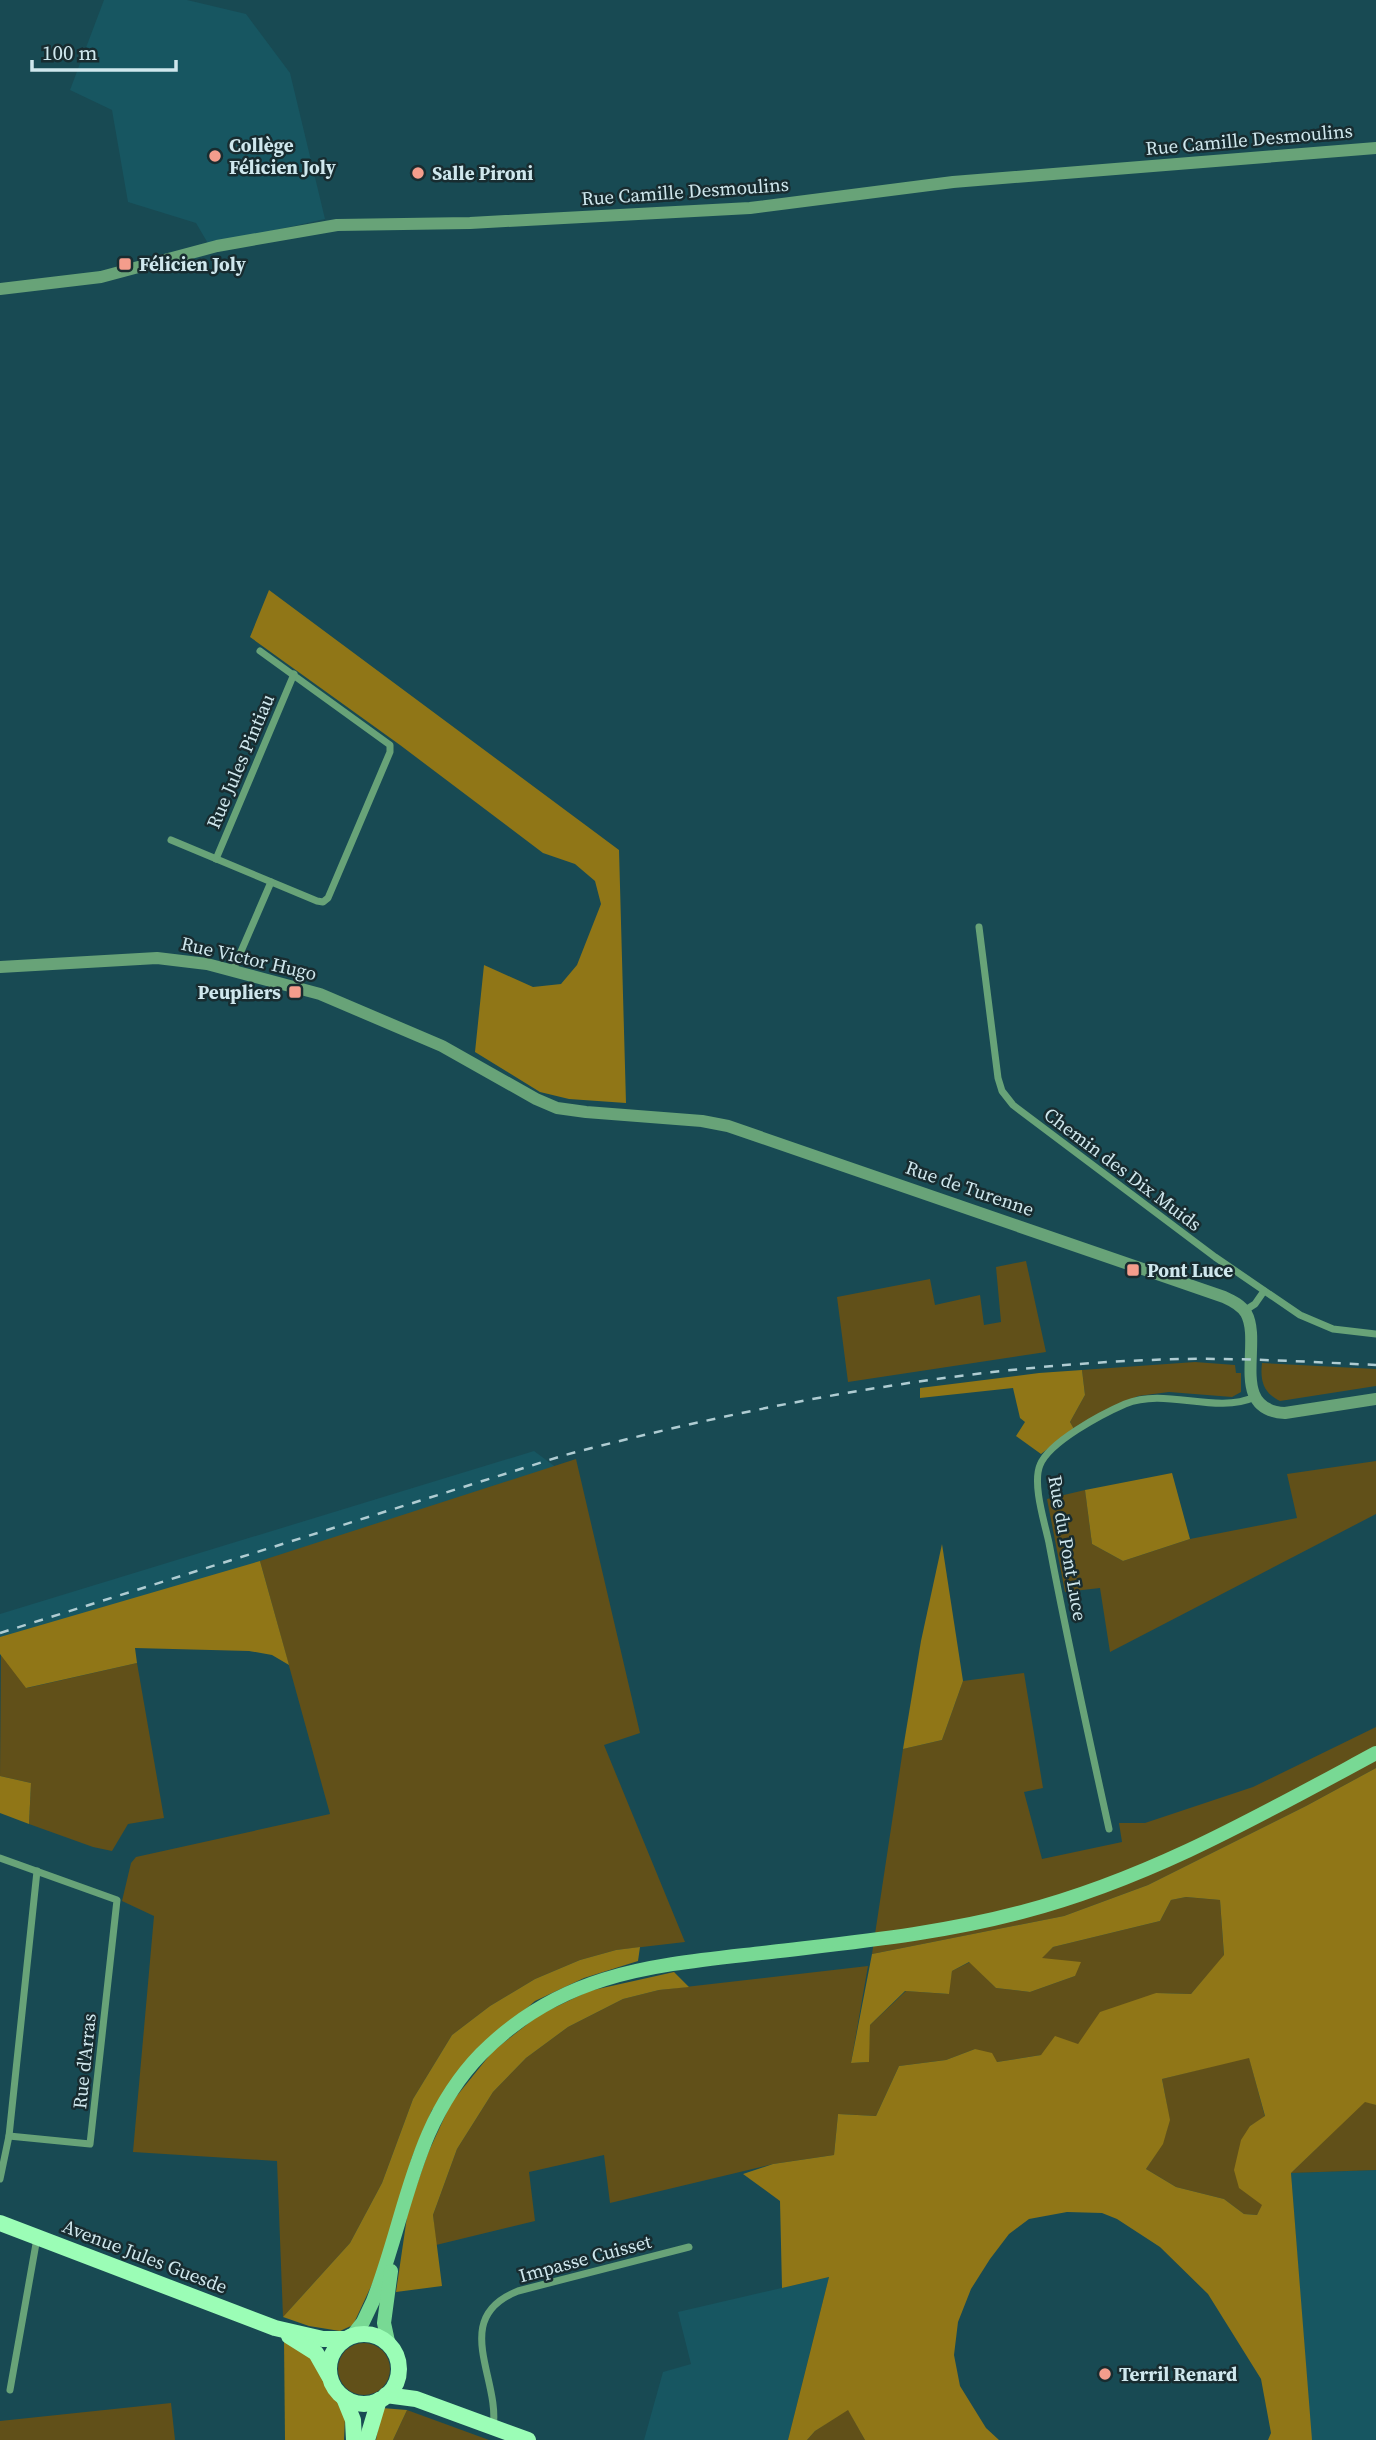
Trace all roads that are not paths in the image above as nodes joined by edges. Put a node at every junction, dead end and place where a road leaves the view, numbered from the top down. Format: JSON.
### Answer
{"nodes":[{"id":1,"x":1376,"y":148,"type":"edge"},
{"id":2,"x":0,"y":289,"type":"edge"},
{"id":3,"x":260,"y":650,"type":"dead end"},
{"id":4,"x":294,"y":674,"type":"junction"},
{"id":5,"x":171,"y":840,"type":"dead end"},
{"id":6,"x":216,"y":859,"type":"junction"},
{"id":7,"x":271,"y":882,"type":"junction"},
{"id":8,"x":979,"y":927,"type":"dead end"},
{"id":9,"x":0,"y":967,"type":"edge"},
{"id":10,"x":233,"y":970,"type":"junction"},
{"id":11,"x":474,"y":1063,"type":"joint"},
{"id":12,"x":1264,"y":1291,"type":"junction"},
{"id":13,"x":1244,"y":1311,"type":"junction"},
{"id":14,"x":1376,"y":1334,"type":"edge"},
{"id":15,"x":1255,"y":1397,"type":"junction"},
{"id":16,"x":1376,"y":1399,"type":"edge"},
{"id":17,"x":1376,"y":1753,"type":"edge"},
{"id":18,"x":1109,"y":1829,"type":"dead end"},
{"id":19,"x":0,"y":1857,"type":"edge"},
{"id":20,"x":37,"y":1871,"type":"junction"},
{"id":21,"x":9,"y":2136,"type":"junction"},
{"id":22,"x":0,"y":2179,"type":"edge"},
{"id":23,"x":0,"y":2223,"type":"edge"},
{"id":24,"x":398,"y":2226,"type":"junction"},
{"id":25,"x":37,"y":2238,"type":"junction"},
{"id":26,"x":689,"y":2247,"type":"dead end"},
{"id":27,"x":275,"y":2328,"type":"junction"},
{"id":28,"x":349,"y":2338,"type":"junction"},
{"id":29,"x":390,"y":2346,"type":"junction"},
{"id":30,"x":398,"y":2370,"type":"junction"},
{"id":31,"x":330,"y":2376,"type":"junction"},
{"id":32,"x":10,"y":2390,"type":"dead end"},
{"id":33,"x":344,"y":2398,"type":"junction"},
{"id":34,"x":383,"y":2398,"type":"junction"},
{"id":35,"x":450,"y":2410,"type":"junction"},
{"id":36,"x":493,"y":2428,"type":"junction"},
{"id":37,"x":354,"y":2440,"type":"edge"},
{"id":38,"x":367,"y":2440,"type":"edge"},
{"id":39,"x":528,"y":2440,"type":"edge"}],
"edges":[{"from":1,"to":2,"type":"street","name":"Rue Camille Desmoulins"},
{"from":3,"to":4,"type":"street"},
{"from":4,"to":6,"type":"street","name":"Rue Jules Pintiau"},
{"from":4,"to":7,"type":"street"},
{"from":5,"to":6,"type":"street"},
{"from":6,"to":7,"type":"street"},
{"from":7,"to":10,"type":"street"},
{"from":8,"to":12,"type":"street","name":"Chemin des Dix Muids"},
{"from":9,"to":10,"type":"street","name":"Rue Victor Hugo"},
{"from":10,"to":11,"type":"street","name":"Rue Victor Hugo"},
{"from":11,"to":13,"type":"street","name":"Rue de Turenne"},
{"from":12,"to":13,"type":"street"},
{"from":12,"to":14,"type":"street","name":"Chemin des Dix Muids"},
{"from":13,"to":15,"type":"street"},
{"from":15,"to":16,"type":"street"},
{"from":15,"to":18,"type":"street","name":"Rue du Pont Luce"},
{"from":17,"to":24,"type":"main road"},
{"from":19,"to":20,"type":"street"},
{"from":20,"to":21,"type":"street"},
{"from":20,"to":21,"type":"street","name":"Rue d'Arras"},
{"from":21,"to":22,"type":"street"},
{"from":23,"to":25,"type":"main road","name":"Avenue Jules Guesde"},
{"from":24,"to":28,"type":"main road"},
{"from":24,"to":29,"type":"main road"},
{"from":25,"to":27,"type":"main road","name":"Avenue Jules Guesde"},
{"from":25,"to":32,"type":"street"},
{"from":26,"to":36,"type":"street","name":"Impasse Cuisset"},
{"from":27,"to":28,"type":"main road"},
{"from":27,"to":31,"type":"main road"},
{"from":28,"to":29,"type":"main road"},
{"from":28,"to":31,"type":"main road"},
{"from":29,"to":30,"type":"main road"},
{"from":30,"to":34,"type":"main road"},
{"from":30,"to":35,"type":"main road"},
{"from":31,"to":33,"type":"main road"},
{"from":33,"to":34,"type":"main road"},
{"from":33,"to":37,"type":"main road"},
{"from":34,"to":35,"type":"main road"},
{"from":34,"to":38,"type":"main road"},
{"from":35,"to":36,"type":"main road"},
{"from":36,"to":39,"type":"main road"}]}
